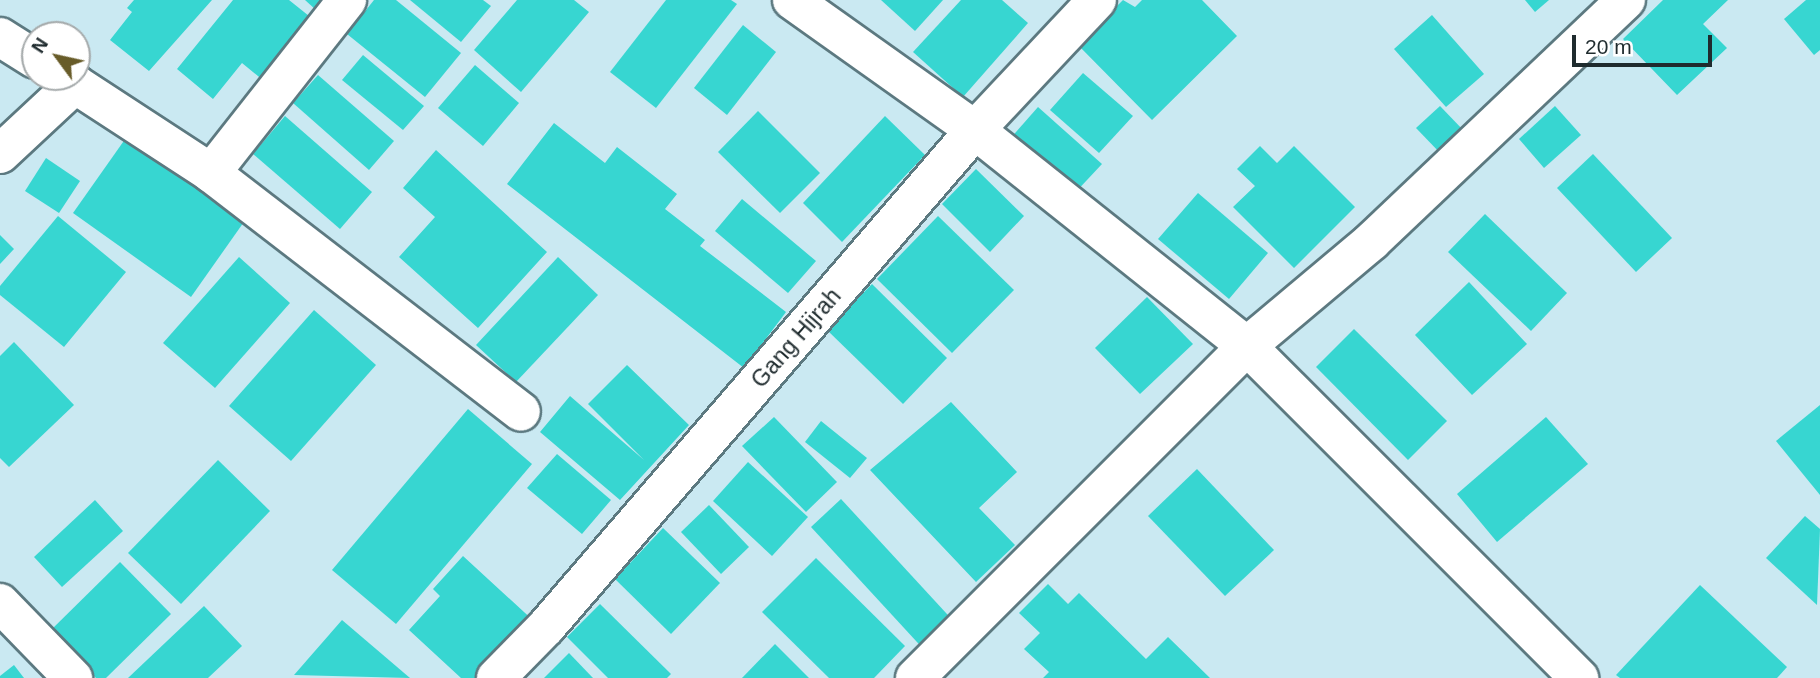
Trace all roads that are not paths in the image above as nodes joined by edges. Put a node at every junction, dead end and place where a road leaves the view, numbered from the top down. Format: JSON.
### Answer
{"nodes":[{"id":1,"x":347,"y":0,"type":"edge"},
{"id":2,"x":792,"y":0,"type":"edge"},
{"id":3,"x":1097,"y":0,"type":"edge"},
{"id":4,"x":1626,"y":0,"type":"edge"},
{"id":5,"x":0,"y":37,"type":"edge"},
{"id":6,"x":21,"y":50,"type":"edge"},
{"id":7,"x":59,"y":91,"type":"edge"},
{"id":8,"x":86,"y":91,"type":"edge"},
{"id":9,"x":975,"y":130,"type":"junction"},
{"id":10,"x":0,"y":153,"type":"edge"},
{"id":11,"x":211,"y":173,"type":"junction"},
{"id":12,"x":1247,"y":346,"type":"junction"},
{"id":13,"x":521,"y":412,"type":"dead end"},
{"id":14,"x":0,"y":603,"type":"edge"},
{"id":15,"x":73,"y":678,"type":"edge"},
{"id":16,"x":496,"y":678,"type":"edge"},
{"id":17,"x":915,"y":678,"type":"edge"},
{"id":18,"x":1579,"y":678,"type":"edge"}],
"edges":[{"from":1,"to":11,"type":"street"},
{"from":2,"to":9,"type":"street"},
{"from":3,"to":9,"type":"street","name":"Gang Hijrah"},
{"from":4,"to":12,"type":"street"},
{"from":5,"to":6,"type":"street"},
{"from":7,"to":10,"type":"street"},
{"from":8,"to":11,"type":"street"},
{"from":9,"to":12,"type":"street"},
{"from":9,"to":16,"type":"street","name":"Gang Hijrah"},
{"from":11,"to":13,"type":"street"},
{"from":12,"to":17,"type":"street"},
{"from":12,"to":18,"type":"street"},
{"from":14,"to":15,"type":"street"}]}
